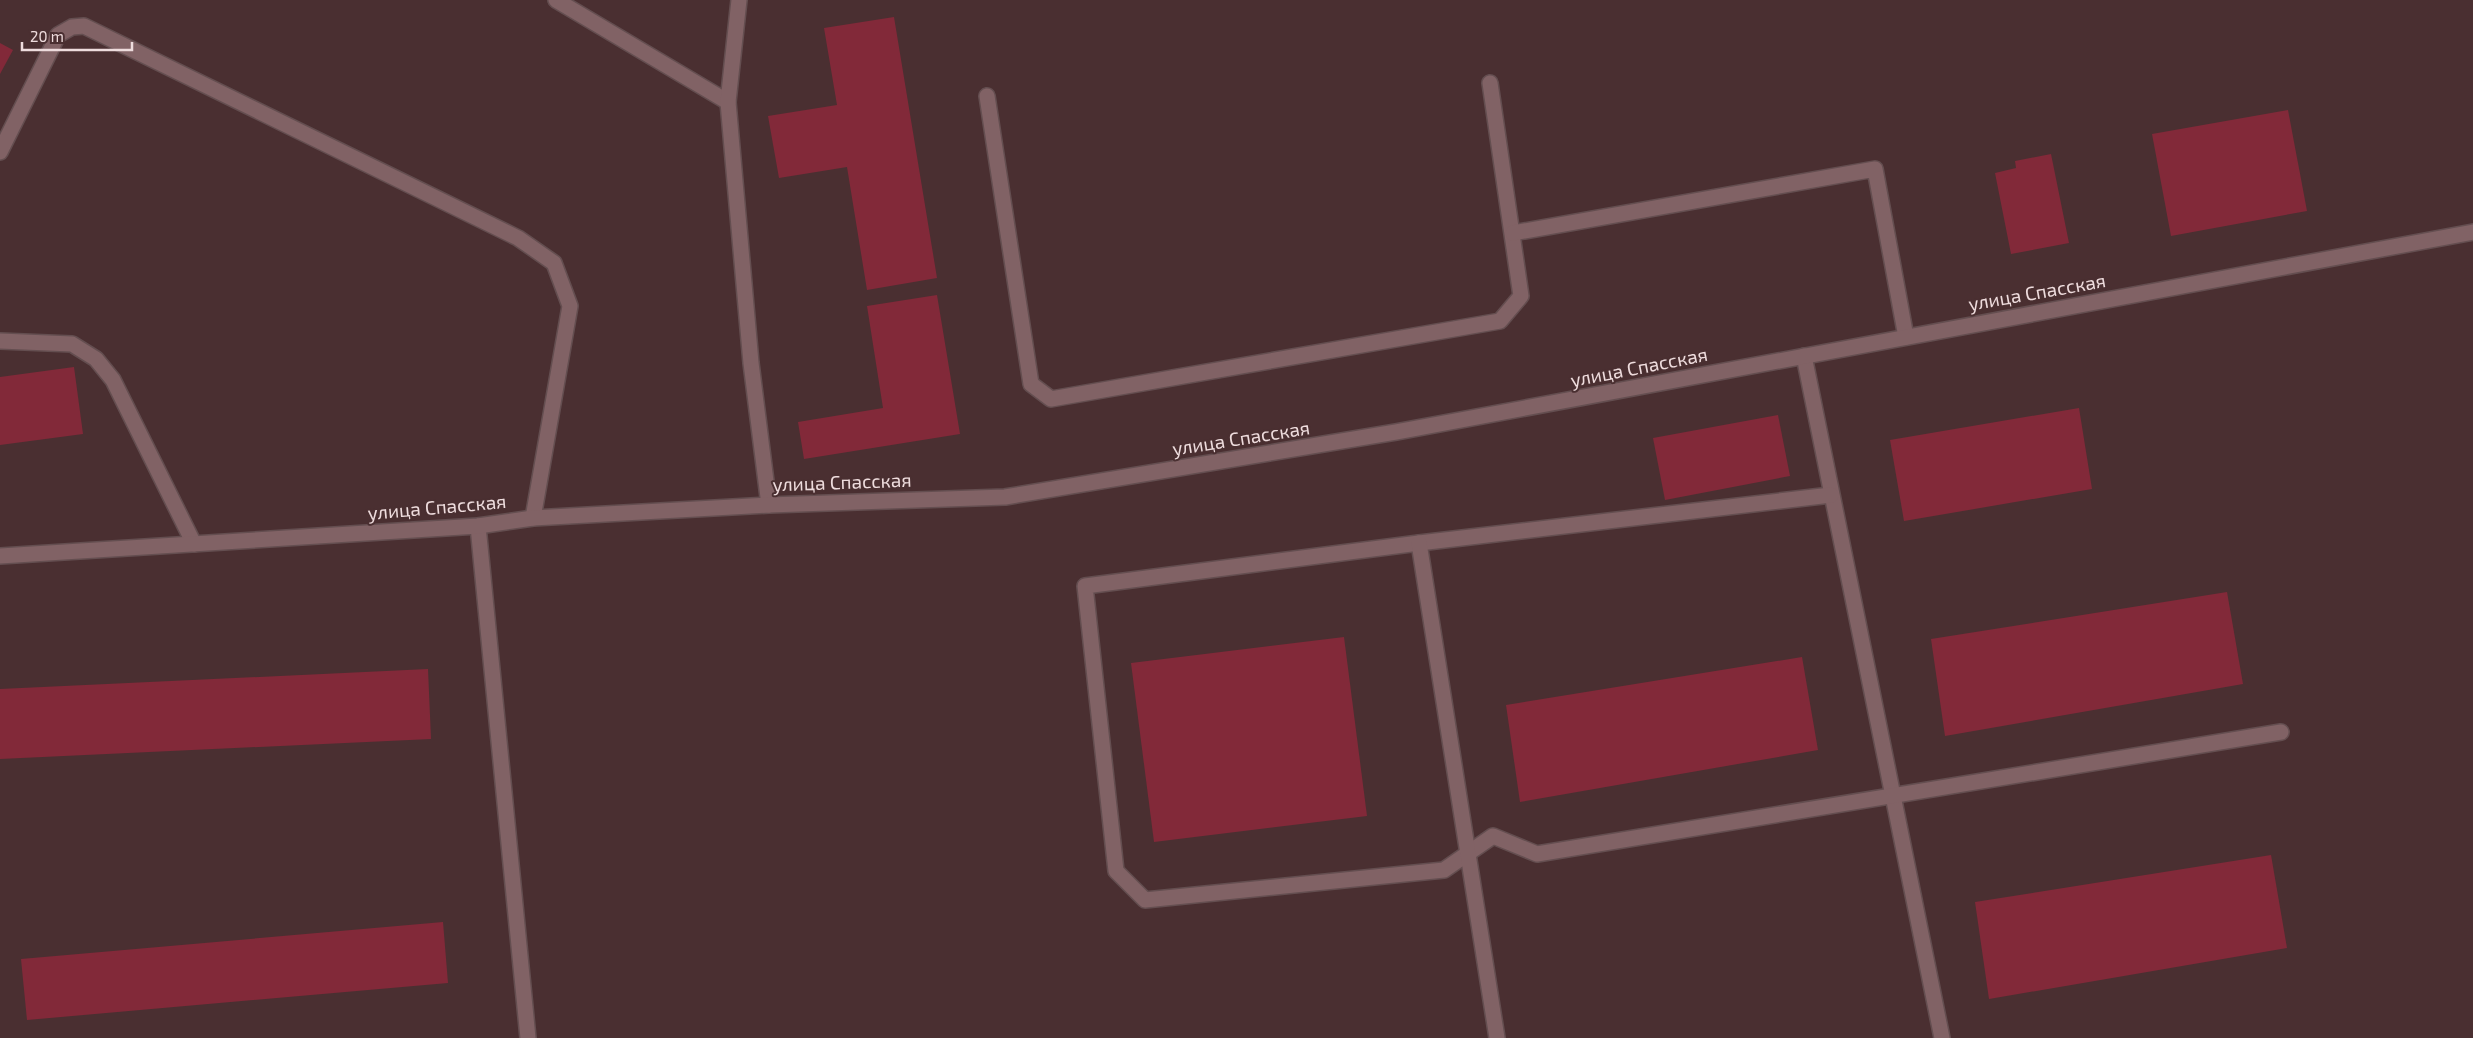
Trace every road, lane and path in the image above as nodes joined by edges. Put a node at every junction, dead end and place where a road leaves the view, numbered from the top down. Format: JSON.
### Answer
{"nodes":[{"id":1,"x":556,"y":0,"type":"edge"},
{"id":2,"x":739,"y":0,"type":"edge"},
{"id":3,"x":1490,"y":83,"type":"dead end"},
{"id":4,"x":987,"y":96,"type":"dead end"},
{"id":5,"x":728,"y":102,"type":"junction"},
{"id":6,"x":0,"y":152,"type":"edge"},
{"id":7,"x":2473,"y":232,"type":"edge"},
{"id":8,"x":1513,"y":233,"type":"junction"},
{"id":9,"x":1906,"y":337,"type":"junction"},
{"id":10,"x":0,"y":341,"type":"edge"},
{"id":11,"x":1804,"y":356,"type":"junction"},
{"id":12,"x":1831,"y":495,"type":"junction"},
{"id":13,"x":769,"y":505,"type":"junction"},
{"id":14,"x":533,"y":518,"type":"junction"},
{"id":15,"x":478,"y":526,"type":"junction"},
{"id":16,"x":1419,"y":543,"type":"junction"},
{"id":17,"x":194,"y":544,"type":"junction"},
{"id":18,"x":0,"y":556,"type":"edge"},
{"id":19,"x":2281,"y":732,"type":"dead end"},
{"id":20,"x":1892,"y":796,"type":"junction"},
{"id":21,"x":1468,"y":853,"type":"junction"},
{"id":22,"x":528,"y":1038,"type":"edge"},
{"id":23,"x":1497,"y":1038,"type":"edge"},
{"id":24,"x":1942,"y":1038,"type":"edge"}],
"edges":[{"from":1,"to":5,"type":"street"},
{"from":2,"to":5,"type":"street"},
{"from":3,"to":8,"type":"street"},
{"from":4,"to":8,"type":"street"},
{"from":5,"to":13,"type":"street"},
{"from":6,"to":14,"type":"street"},
{"from":7,"to":9,"type":"street","name":"улица Спасская"},
{"from":8,"to":9,"type":"street"},
{"from":9,"to":11,"type":"street","name":"улица Спасская"},
{"from":10,"to":17,"type":"street"},
{"from":11,"to":12,"type":"street"},
{"from":11,"to":13,"type":"street","name":"улица Спасская"},
{"from":12,"to":16,"type":"street"},
{"from":12,"to":20,"type":"street"},
{"from":13,"to":14,"type":"street","name":"улица Спасская"},
{"from":14,"to":15,"type":"street","name":"улица Спасская"},
{"from":15,"to":17,"type":"street","name":"улица Спасская"},
{"from":15,"to":22,"type":"street"},
{"from":16,"to":21,"type":"street"},
{"from":16,"to":21,"type":"street"},
{"from":17,"to":18,"type":"street","name":"улица Спасская"},
{"from":19,"to":20,"type":"street"},
{"from":20,"to":21,"type":"street"},
{"from":20,"to":24,"type":"street"},
{"from":21,"to":23,"type":"street"}]}
